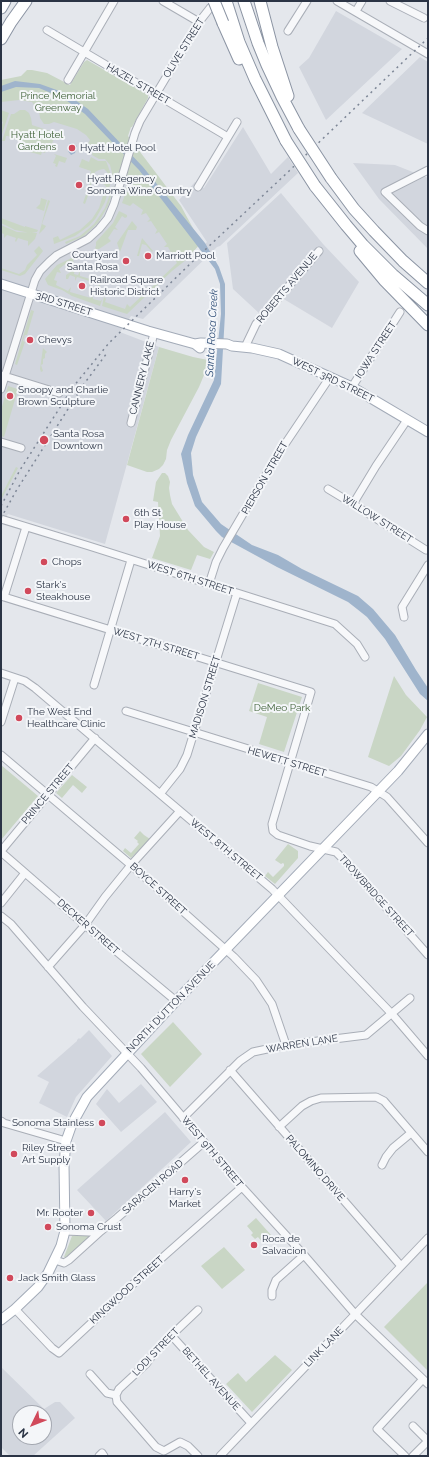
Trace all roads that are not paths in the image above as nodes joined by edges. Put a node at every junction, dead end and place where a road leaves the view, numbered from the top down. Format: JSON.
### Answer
{"nodes":[{"id":1,"x":5,"y":1,"type":"edge"},
{"id":2,"x":20,"y":1,"type":"edge"},
{"id":3,"x":26,"y":1,"type":"edge"},
{"id":4,"x":114,"y":1,"type":"edge"},
{"id":5,"x":163,"y":1,"type":"edge"},
{"id":6,"x":214,"y":1,"type":"edge"},
{"id":7,"x":218,"y":1,"type":"edge"},
{"id":8,"x":226,"y":1,"type":"edge"},
{"id":9,"x":260,"y":1,"type":"edge"},
{"id":10,"x":307,"y":1,"type":"edge"},
{"id":11,"x":337,"y":1,"type":"edge"},
{"id":12,"x":362,"y":1,"type":"edge"},
{"id":13,"x":390,"y":1,"type":"edge"},
{"id":14,"x":245,"y":3,"type":"edge"},
{"id":15,"x":1,"y":8,"type":"edge"},
{"id":16,"x":356,"y":11,"type":"junction"},
{"id":17,"x":424,"y":18,"type":"dead end"},
{"id":18,"x":227,"y":19,"type":"junction"},
{"id":19,"x":11,"y":22,"type":"junction"},
{"id":20,"x":199,"y":22,"type":"junction"},
{"id":21,"x":47,"y":30,"type":"dead end"},
{"id":22,"x":288,"y":31,"type":"dead end"},
{"id":23,"x":1,"y":39,"type":"edge"},
{"id":24,"x":84,"y":52,"type":"junction"},
{"id":25,"x":428,"y":54,"type":"edge"},
{"id":26,"x":68,"y":80,"type":"dead end"},
{"id":27,"x":156,"y":94,"type":"junction"},
{"id":28,"x":237,"y":122,"type":"dead end"},
{"id":29,"x":299,"y":129,"type":"junction"},
{"id":30,"x":228,"y":137,"type":"junction"},
{"id":31,"x":428,"y":170,"type":"edge"},
{"id":32,"x":198,"y":188,"type":"dead end"},
{"id":33,"x":337,"y":215,"type":"junction"},
{"id":34,"x":374,"y":231,"type":"junction"},
{"id":35,"x":428,"y":232,"type":"edge"},
{"id":36,"x":319,"y":250,"type":"dead end"},
{"id":37,"x":428,"y":274,"type":"edge"},
{"id":38,"x":428,"y":283,"type":"edge"},
{"id":39,"x":1,"y":284,"type":"edge"},
{"id":40,"x":30,"y":294,"type":"junction"},
{"id":41,"x":428,"y":305,"type":"edge"},
{"id":42,"x":400,"y":312,"type":"dead end"},
{"id":43,"x":127,"y":324,"type":"joint"},
{"id":44,"x":428,"y":325,"type":"edge"},
{"id":45,"x":154,"y":333,"type":"junction"},
{"id":46,"x":245,"y":347,"type":"junction"},
{"id":47,"x":3,"y":376,"type":"edge"},
{"id":48,"x":330,"y":377,"type":"junction"},
{"id":49,"x":352,"y":387,"type":"junction"},
{"id":50,"x":1,"y":389,"type":"edge"},
{"id":51,"x":60,"y":393,"type":"dead end"},
{"id":52,"x":407,"y":420,"type":"junction"},
{"id":53,"x":131,"y":423,"type":"dead end"},
{"id":54,"x":428,"y":432,"type":"edge"},
{"id":55,"x":1,"y":442,"type":"edge"},
{"id":56,"x":21,"y":448,"type":"dead end"},
{"id":57,"x":328,"y":490,"type":"dead end"},
{"id":58,"x":353,"y":504,"type":"junction"},
{"id":59,"x":1,"y":519,"type":"edge"},
{"id":60,"x":26,"y":527,"type":"junction"},
{"id":61,"x":427,"y":550,"type":"edge"},
{"id":62,"x":132,"y":560,"type":"junction"},
{"id":63,"x":428,"y":565,"type":"edge"},
{"id":64,"x":209,"y":584,"type":"junction"},
{"id":65,"x":237,"y":593,"type":"junction"},
{"id":66,"x":2,"y":597,"type":"edge"},
{"id":67,"x":404,"y":617,"type":"dead end"},
{"id":68,"x":110,"y":630,"type":"junction"},
{"id":69,"x":365,"y":657,"type":"dead end"},
{"id":70,"x":216,"y":663,"type":"junction"},
{"id":71,"x":1,"y":673,"type":"edge"},
{"id":72,"x":15,"y":678,"type":"junction"},
{"id":73,"x":94,"y":685,"type":"dead end"},
{"id":74,"x":126,"y":711,"type":"dead end"},
{"id":75,"x":1,"y":722,"type":"edge"},
{"id":76,"x":194,"y":733,"type":"junction"},
{"id":77,"x":428,"y":734,"type":"edge"},
{"id":78,"x":95,"y":738,"type":"junction"},
{"id":79,"x":1,"y":755,"type":"edge"},
{"id":80,"x":290,"y":763,"type":"junction"},
{"id":81,"x":378,"y":791,"type":"junction"},
{"id":82,"x":48,"y":794,"type":"junction"},
{"id":83,"x":160,"y":794,"type":"junction"},
{"id":84,"x":180,"y":811,"type":"junction"},
{"id":85,"x":428,"y":843,"type":"edge"},
{"id":86,"x":323,"y":848,"type":"junction"},
{"id":87,"x":1,"y":851,"type":"edge"},
{"id":88,"x":131,"y":865,"type":"junction"},
{"id":89,"x":26,"y":873,"type":"junction"},
{"id":90,"x":279,"y":895,"type":"junction"},
{"id":91,"x":1,"y":903,"type":"edge"},
{"id":92,"x":1,"y":916,"type":"edge"},
{"id":93,"x":85,"y":925,"type":"junction"},
{"id":94,"x":226,"y":950,"type":"junction"},
{"id":95,"x":428,"y":955,"type":"edge"},
{"id":96,"x":48,"y":967,"type":"junction"},
{"id":97,"x":410,"y":998,"type":"dead end"},
{"id":98,"x":176,"y":1001,"type":"junction"},
{"id":99,"x":392,"y":1014,"type":"junction"},
{"id":100,"x":286,"y":1045,"type":"junction"},
{"id":101,"x":127,"y":1053,"type":"junction"},
{"id":102,"x":428,"y":1056,"type":"edge"},
{"id":103,"x":230,"y":1070,"type":"junction"},
{"id":104,"x":183,"y":1118,"type":"junction"},
{"id":105,"x":2,"y":1124,"type":"edge"},
{"id":106,"x":279,"y":1127,"type":"junction"},
{"id":107,"x":412,"y":1133,"type":"junction"},
{"id":108,"x":66,"y":1141,"type":"junction"},
{"id":109,"x":204,"y":1142,"type":"junction"},
{"id":110,"x":428,"y":1152,"type":"edge"},
{"id":111,"x":382,"y":1165,"type":"dead end"},
{"id":112,"x":242,"y":1187,"type":"junction"},
{"id":113,"x":101,"y":1230,"type":"junction"},
{"id":114,"x":65,"y":1231,"type":"junction"},
{"id":115,"x":428,"y":1238,"type":"edge"},
{"id":116,"x":304,"y":1255,"type":"junction"},
{"id":117,"x":55,"y":1260,"type":"junction"},
{"id":118,"x":401,"y":1266,"type":"junction"},
{"id":119,"x":272,"y":1296,"type":"dead end"},
{"id":120,"x":15,"y":1309,"type":"junction"},
{"id":121,"x":198,"y":1310,"type":"dead end"},
{"id":122,"x":355,"y":1314,"type":"junction"},
{"id":123,"x":1,"y":1320,"type":"edge"},
{"id":124,"x":171,"y":1335,"type":"junction"},
{"id":125,"x":90,"y":1374,"type":"dead end"},
{"id":126,"x":426,"y":1381,"type":"edge"},
{"id":127,"x":116,"y":1395,"type":"junction"},
{"id":128,"x":251,"y":1423,"type":"junction"},
{"id":129,"x":412,"y":1426,"type":"dead end"},
{"id":130,"x":428,"y":1441,"type":"edge"},
{"id":131,"x":99,"y":1456,"type":"edge"},
{"id":132,"x":104,"y":1456,"type":"edge"},
{"id":133,"x":198,"y":1456,"type":"edge"},
{"id":134,"x":220,"y":1456,"type":"edge"},
{"id":135,"x":406,"y":1456,"type":"edge"},
{"id":136,"x":413,"y":1456,"type":"edge"}],
"edges":[{"from":1,"to":15,"type":"highway"},
{"from":2,"to":19,"type":"highway"},
{"from":3,"to":19,"type":"highway"},
{"from":4,"to":24,"type":"street"},
{"from":5,"to":20,"type":"street"},
{"from":6,"to":18,"type":"highway","bridge":true},
{"from":7,"to":20,"type":"street","name":"OLIVE STREET"},
{"from":8,"to":18,"type":"highway"},
{"from":9,"to":29,"type":"highway"},
{"from":10,"to":22,"type":"street"},
{"from":11,"to":16,"type":"street"},
{"from":12,"to":16,"type":"street"},
{"from":13,"to":17,"type":"street"},
{"from":14,"to":29,"type":"highway"},
{"from":16,"to":25,"type":"street"},
{"from":18,"to":33,"type":"highway","bridge":true},
{"from":19,"to":23,"type":"highway"},
{"from":20,"to":27,"type":"street","name":"OLIVE STREET"},
{"from":21,"to":24,"type":"street","name":"HAZEL STREET"},
{"from":24,"to":26,"type":"street"},
{"from":24,"to":27,"type":"street","name":"HAZEL STREET"},
{"from":27,"to":30,"type":"street","name":"HAZEL STREET"},
{"from":27,"to":40,"type":"street","name":"OLIVE STREET"},
{"from":28,"to":30,"type":"street"},
{"from":29,"to":34,"type":"highway","bridge":true},
{"from":30,"to":32,"type":"street"},
{"from":31,"to":35,"type":"street"},
{"from":33,"to":41,"type":"highway"},
{"from":33,"to":44,"type":"highway"},
{"from":34,"to":37,"type":"highway"},
{"from":34,"to":38,"type":"highway"},
{"from":36,"to":46,"type":"street","name":"ROBERTS AVENUE"},
{"from":39,"to":40,"type":"main road","name":"3RD STREET"},
{"from":40,"to":43,"type":"main road","name":"3RD STREET"},
{"from":40,"to":47,"type":"street","name":"OLIVE STREET"},
{"from":42,"to":49,"type":"street","name":"IOWA STREET"},
{"from":43,"to":45,"type":"main road","name":"WEST 3RD STREET"},
{"from":45,"to":46,"type":"main road","name":"WEST 3RD STREET"},
{"from":45,"to":53,"type":"street","name":"CANNERY LAKE"},
{"from":46,"to":48,"type":"main road","name":"WEST 3RD STREET"},
{"from":47,"to":50,"type":"street","name":"OLIVE STREET"},
{"from":47,"to":51,"type":"street"},
{"from":48,"to":49,"type":"main road","name":"WEST 3RD STREET"},
{"from":48,"to":64,"type":"street","name":"PIERSON STREET"},
{"from":49,"to":52,"type":"main road","name":"WEST 3RD STREET"},
{"from":52,"to":54,"type":"main road","name":"WEST 3RD STREET"},
{"from":52,"to":58,"type":"street"},
{"from":55,"to":56,"type":"street"},
{"from":57,"to":58,"type":"street","name":"WILLOW STREET"},
{"from":58,"to":61,"type":"street","name":"WILLOW STREET"},
{"from":59,"to":60,"type":"street","name":"WEST 6TH STREET"},
{"from":60,"to":62,"type":"street","name":"WEST 6TH STREET"},
{"from":60,"to":66,"type":"street"},
{"from":62,"to":64,"type":"street","name":"WEST 6TH STREET"},
{"from":62,"to":68,"type":"street"},
{"from":63,"to":67,"type":"street"},
{"from":64,"to":65,"type":"street","name":"WEST 6TH STREET"},
{"from":65,"to":69,"type":"street","name":"WEST 6TH STREET"},
{"from":65,"to":70,"type":"street","name":"MADISON STREET"},
{"from":66,"to":68,"type":"street","name":"WEST 7TH STREET"},
{"from":68,"to":70,"type":"street","name":"WEST 7TH STREET"},
{"from":68,"to":73,"type":"street"},
{"from":70,"to":76,"type":"street","name":"MADISON STREET"},
{"from":70,"to":80,"type":"street","name":"WEST 7TH STREET"},
{"from":71,"to":72,"type":"street","name":"WEST 8TH STREET"},
{"from":72,"to":75,"type":"street"},
{"from":72,"to":78,"type":"street","name":"WEST 8TH STREET"},
{"from":74,"to":76,"type":"street","name":"HEWETT STREET"},
{"from":76,"to":80,"type":"street","name":"HEWETT STREET"},
{"from":76,"to":83,"type":"street","name":"MADISON STREET"},
{"from":77,"to":81,"type":"main road","name":"NORTH DUTTON AVENUE"},
{"from":78,"to":82,"type":"street","name":"PRINCE STREET"},
{"from":78,"to":83,"type":"street","name":"WEST 8TH STREET"},
{"from":79,"to":82,"type":"street","name":"BOYCE STREET"},
{"from":80,"to":81,"type":"street","name":"HEWETT STREET"},
{"from":80,"to":86,"type":"street","name":"TROWBRIDGE STREET"},
{"from":81,"to":85,"type":"street","name":"HEWETT STREET"},
{"from":81,"to":86,"type":"main road","name":"NORTH DUTTON AVENUE"},
{"from":82,"to":87,"type":"street","name":"PRINCE STREET"},
{"from":82,"to":88,"type":"street","name":"BOYCE STREET"},
{"from":83,"to":84,"type":"street","name":"WEST 8TH STREET"},
{"from":84,"to":88,"type":"street"},
{"from":84,"to":90,"type":"street","name":"WEST 8TH STREET"},
{"from":86,"to":90,"type":"main road","name":"NORTH DUTTON AVENUE"},
{"from":86,"to":95,"type":"street","name":"TROWBRIDGE STREET"},
{"from":87,"to":89,"type":"street","name":"DECKER STREET"},
{"from":88,"to":93,"type":"street"},
{"from":88,"to":94,"type":"street","name":"BOYCE STREET"},
{"from":89,"to":91,"type":"street"},
{"from":89,"to":93,"type":"street","name":"DECKER STREET"},
{"from":90,"to":94,"type":"main road","name":"NORTH DUTTON AVENUE"},
{"from":90,"to":99,"type":"street","name":"WEST 8TH STREET"},
{"from":92,"to":96,"type":"street","name":"WEST 9TH STREET"},
{"from":93,"to":96,"type":"street"},
{"from":93,"to":98,"type":"street","name":"DECKER STREET"},
{"from":94,"to":98,"type":"main road","name":"NORTH DUTTON AVENUE"},
{"from":94,"to":100,"type":"street","name":"BOYCE STREET"},
{"from":96,"to":101,"type":"street","name":"WEST 9TH STREET"},
{"from":97,"to":99,"type":"street","name":"WARREN LANE"},
{"from":98,"to":101,"type":"main road","name":"NORTH DUTTON AVENUE"},
{"from":99,"to":100,"type":"street","name":"WARREN LANE"},
{"from":99,"to":102,"type":"street","name":"WEST 8TH STREET"},
{"from":100,"to":103,"type":"street","name":"WARREN LANE"},
{"from":101,"to":104,"type":"street","name":"WEST 9TH STREET"},
{"from":101,"to":108,"type":"main road","name":"NORTH DUTTON AVENUE"},
{"from":103,"to":104,"type":"street","name":"WARREN LANE"},
{"from":103,"to":106,"type":"street","name":"PALOMINO DRIVE"},
{"from":104,"to":109,"type":"street","name":"WEST 9TH STREET"},
{"from":105,"to":108,"type":"street"},
{"from":106,"to":107,"type":"street"},
{"from":106,"to":118,"type":"street","name":"PALOMINO DRIVE"},
{"from":107,"to":110,"type":"street"},
{"from":107,"to":111,"type":"street"},
{"from":108,"to":114,"type":"main road","name":"NORTH DUTTON AVENUE"},
{"from":109,"to":112,"type":"street","name":"WEST 9TH STREET"},
{"from":109,"to":113,"type":"street","name":"SARACEN ROAD"},
{"from":112,"to":116,"type":"street","name":"WEST 9TH STREET"},
{"from":112,"to":120,"type":"street","name":"KINGWOOD STREET"},
{"from":113,"to":114,"type":"street"},
{"from":113,"to":117,"type":"street","name":"SARACEN ROAD"},
{"from":114,"to":117,"type":"main road","name":"NORTH DUTTON AVENUE"},
{"from":115,"to":118,"type":"street","name":"LINK LANE"},
{"from":116,"to":119,"type":"street"},
{"from":116,"to":122,"type":"street","name":"WEST 9TH STREET"},
{"from":117,"to":120,"type":"main road","name":"NORTH DUTTON AVENUE"},
{"from":118,"to":122,"type":"street","name":"LINK LANE"},
{"from":120,"to":123,"type":"main road","name":"NORTH DUTTON AVENUE"},
{"from":121,"to":124,"type":"street","name":"LODI STREET"},
{"from":122,"to":126,"type":"street","name":"WEST 9TH STREET"},
{"from":122,"to":128,"type":"street","name":"LINK LANE"},
{"from":124,"to":127,"type":"street","name":"LODI STREET"},
{"from":124,"to":128,"type":"street","name":"BETHEL AVENUE"},
{"from":125,"to":127,"type":"street"},
{"from":126,"to":135,"type":"street"},
{"from":127,"to":133,"type":"street"},
{"from":128,"to":134,"type":"street","name":"LINK LANE"},
{"from":129,"to":130,"type":"street"},
{"from":130,"to":136,"type":"street"},
{"from":131,"to":132,"type":"street"}]}
